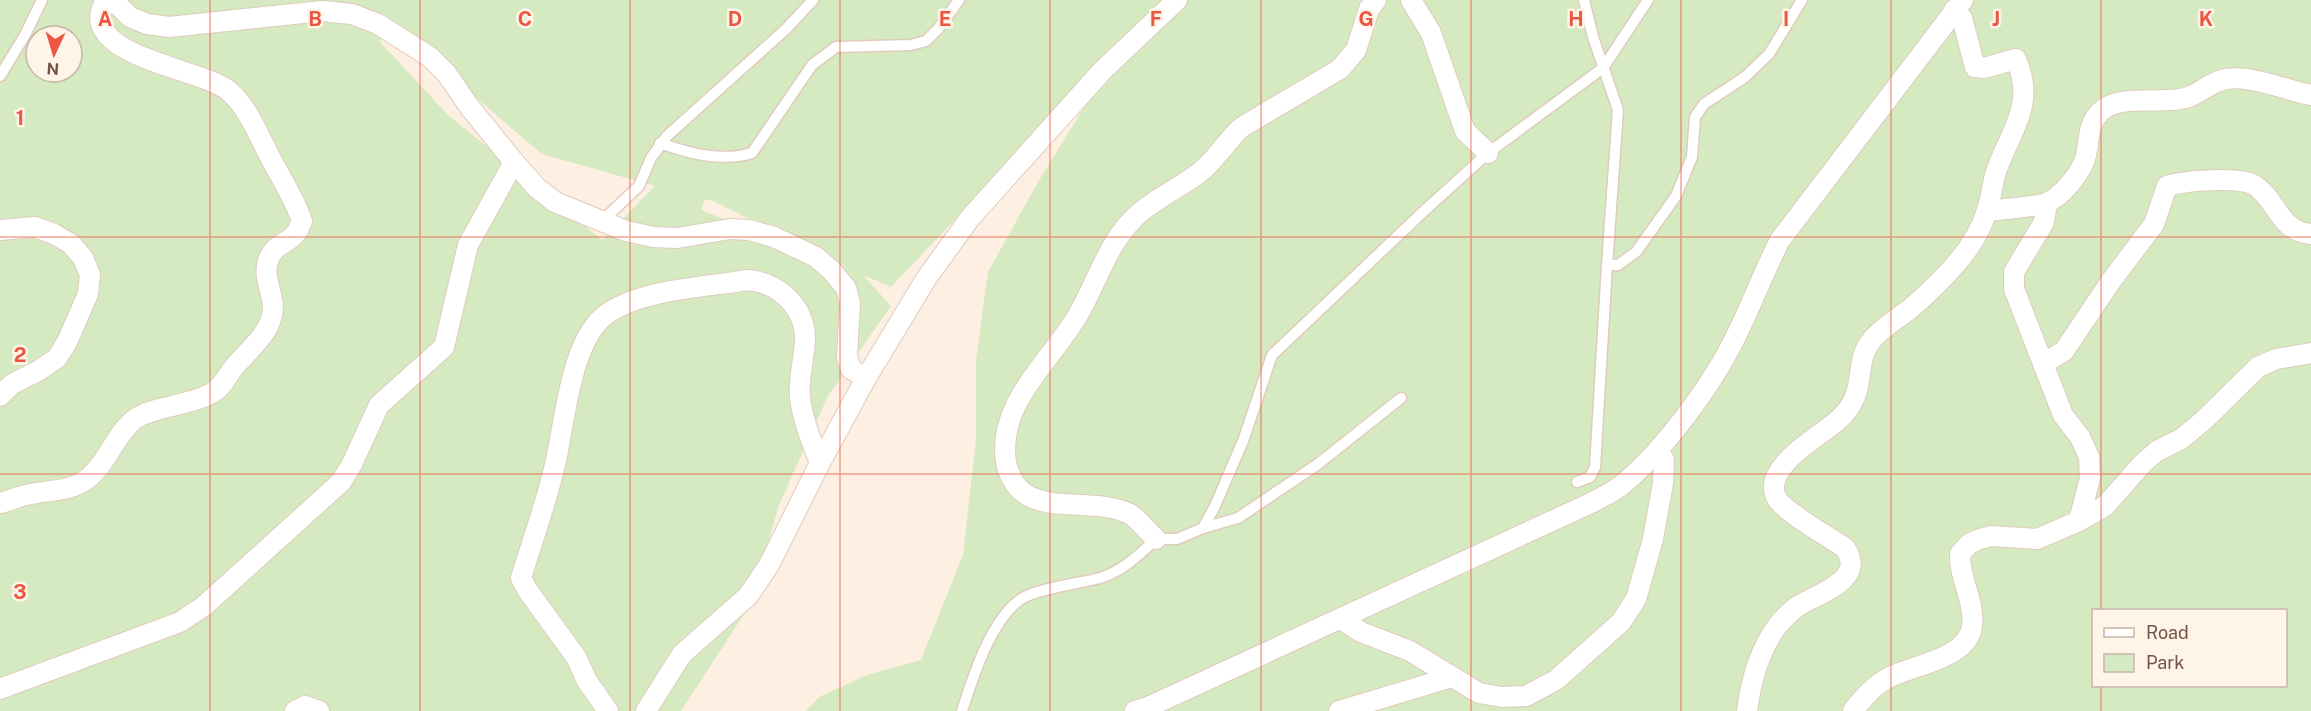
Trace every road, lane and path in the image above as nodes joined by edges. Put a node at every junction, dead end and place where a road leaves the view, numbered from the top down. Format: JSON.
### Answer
{"nodes":[{"id":1,"x":42,"y":0,"type":"edge"},
{"id":2,"x":106,"y":0,"type":"edge"},
{"id":3,"x":113,"y":0,"type":"edge"},
{"id":4,"x":813,"y":0,"type":"edge"},
{"id":5,"x":959,"y":0,"type":"edge"},
{"id":6,"x":1177,"y":0,"type":"edge"},
{"id":7,"x":1376,"y":0,"type":"edge"},
{"id":8,"x":1411,"y":0,"type":"edge"},
{"id":9,"x":1584,"y":0,"type":"edge"},
{"id":10,"x":1648,"y":0,"type":"edge"},
{"id":11,"x":1802,"y":0,"type":"edge"},
{"id":12,"x":1959,"y":5,"type":"edge"},
{"id":13,"x":1603,"y":68,"type":"junction"},
{"id":14,"x":0,"y":76,"type":"edge"},
{"id":15,"x":2311,"y":95,"type":"edge"},
{"id":16,"x":660,"y":144,"type":"junction"},
{"id":17,"x":1488,"y":153,"type":"junction"},
{"id":18,"x":514,"y":162,"type":"junction"},
{"id":19,"x":2046,"y":203,"type":"junction"},
{"id":20,"x":1987,"y":211,"type":"junction"},
{"id":21,"x":601,"y":222,"type":"junction"},
{"id":22,"x":0,"y":230,"type":"edge"},
{"id":23,"x":2311,"y":234,"type":"edge"},
{"id":24,"x":1607,"y":265,"type":"junction"},
{"id":25,"x":2311,"y":353,"type":"edge"},
{"id":26,"x":2043,"y":364,"type":"junction"},
{"id":27,"x":866,"y":378,"type":"junction"},
{"id":28,"x":0,"y":396,"type":"edge"},
{"id":29,"x":1401,"y":398,"type":"dead end"},
{"id":30,"x":1658,"y":450,"type":"junction"},
{"id":31,"x":820,"y":463,"type":"junction"},
{"id":32,"x":1577,"y":482,"type":"dead end"},
{"id":33,"x":0,"y":504,"type":"edge"},
{"id":34,"x":2079,"y":521,"type":"junction"},
{"id":35,"x":1203,"y":528,"type":"junction"},
{"id":36,"x":1156,"y":539,"type":"junction"},
{"id":37,"x":1341,"y":619,"type":"junction"},
{"id":38,"x":1452,"y":677,"type":"junction"},
{"id":39,"x":0,"y":689,"type":"edge"},
{"id":40,"x":295,"y":711,"type":"edge"},
{"id":41,"x":319,"y":711,"type":"edge"},
{"id":42,"x":608,"y":711,"type":"edge"},
{"id":43,"x":646,"y":711,"type":"edge"},
{"id":44,"x":962,"y":711,"type":"edge"},
{"id":45,"x":1135,"y":711,"type":"edge"},
{"id":46,"x":1339,"y":711,"type":"edge"},
{"id":47,"x":1747,"y":711,"type":"edge"},
{"id":48,"x":1853,"y":711,"type":"edge"}],
"edges":[{"from":1,"to":14,"type":"lane"},
{"from":2,"to":33,"type":"street"},
{"from":3,"to":18,"type":"street"},
{"from":4,"to":16,"type":"lane"},
{"from":5,"to":16,"type":"lane"},
{"from":6,"to":27,"type":"street"},
{"from":7,"to":36,"type":"street"},
{"from":8,"to":17,"type":"street"},
{"from":9,"to":13,"type":"lane"},
{"from":10,"to":13,"type":"lane"},
{"from":11,"to":24,"type":"lane"},
{"from":12,"to":20,"type":"street"},
{"from":12,"to":30,"type":"street"},
{"from":13,"to":17,"type":"lane"},
{"from":13,"to":24,"type":"lane"},
{"from":15,"to":19,"type":"street"},
{"from":16,"to":21,"type":"lane"},
{"from":17,"to":35,"type":"lane"},
{"from":18,"to":21,"type":"street"},
{"from":18,"to":39,"type":"street"},
{"from":19,"to":20,"type":"street"},
{"from":19,"to":26,"type":"street"},
{"from":20,"to":47,"type":"street"},
{"from":21,"to":27,"type":"street"},
{"from":22,"to":28,"type":"street"},
{"from":23,"to":26,"type":"street"},
{"from":24,"to":32,"type":"lane"},
{"from":25,"to":34,"type":"street"},
{"from":26,"to":34,"type":"street"},
{"from":27,"to":31,"type":"street"},
{"from":29,"to":35,"type":"lane"},
{"from":30,"to":37,"type":"street"},
{"from":30,"to":38,"type":"street"},
{"from":31,"to":42,"type":"street"},
{"from":31,"to":43,"type":"street"},
{"from":34,"to":48,"type":"street"},
{"from":35,"to":36,"type":"lane"},
{"from":36,"to":44,"type":"lane"},
{"from":37,"to":38,"type":"street"},
{"from":37,"to":45,"type":"street"},
{"from":38,"to":46,"type":"street"},
{"from":40,"to":41,"type":"street"}]}
